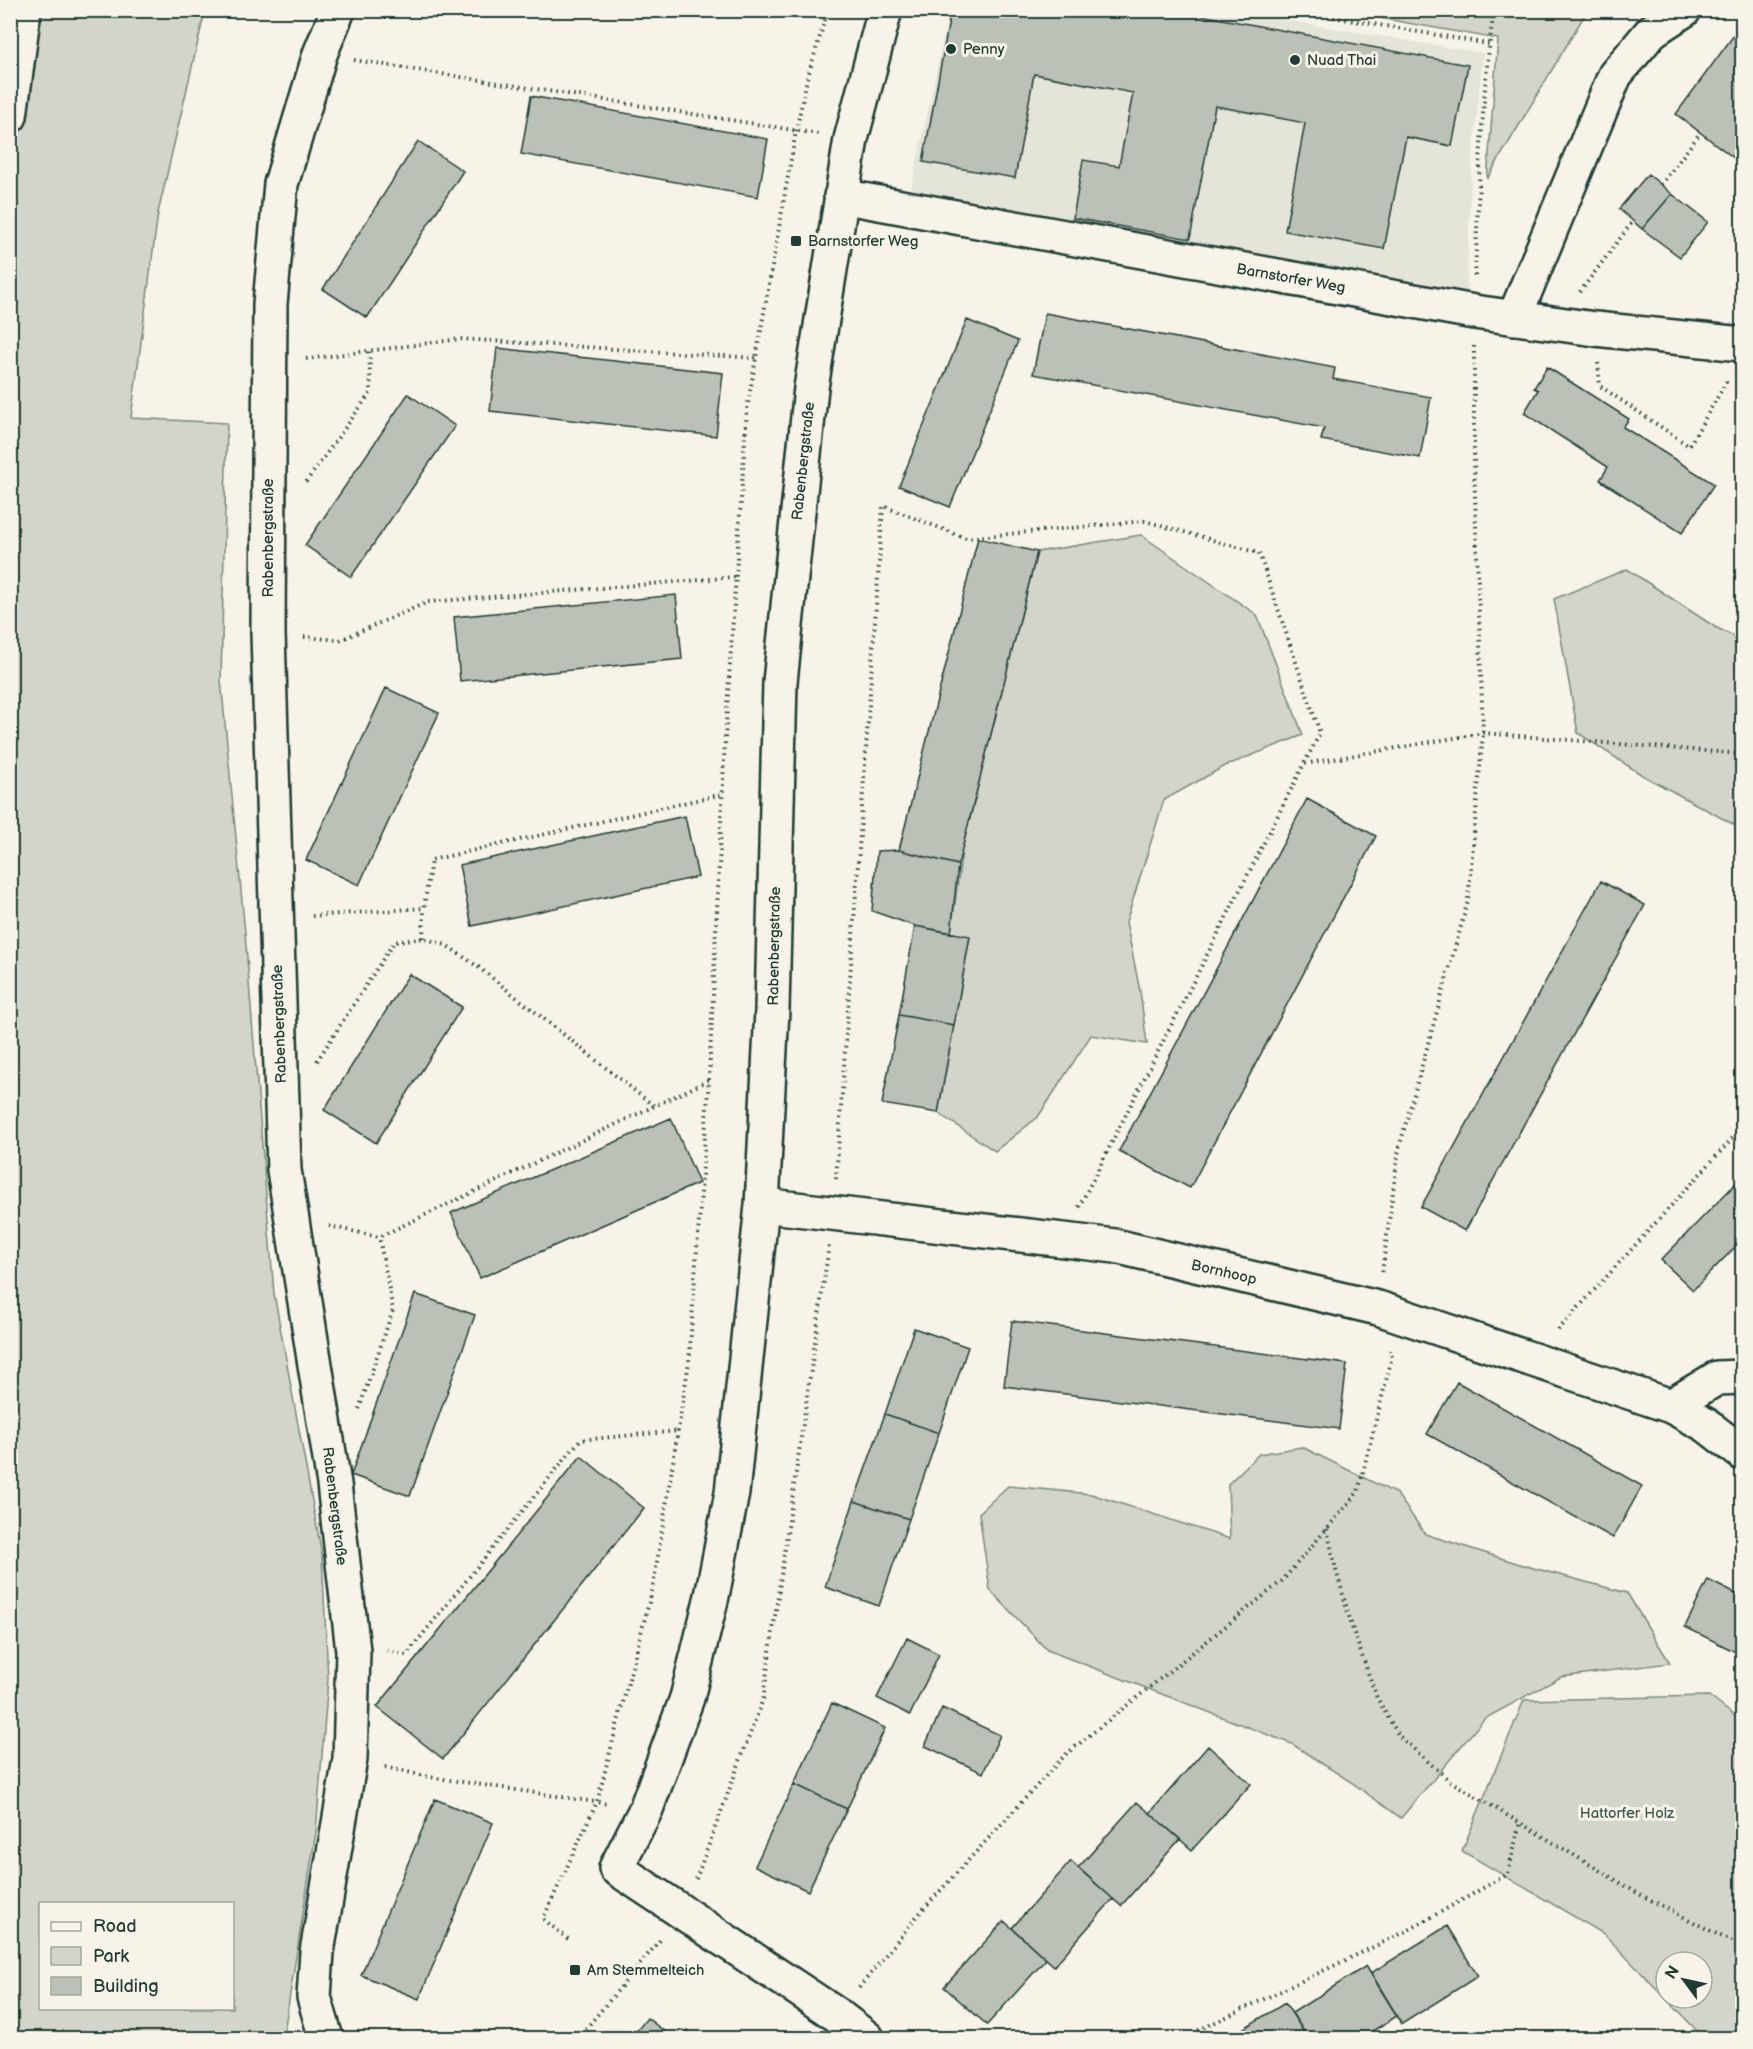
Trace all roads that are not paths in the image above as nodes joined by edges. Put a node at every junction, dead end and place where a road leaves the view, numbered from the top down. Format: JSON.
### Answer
{"nodes":[{"id":1,"x":24,"y":10,"type":"edge"},
{"id":2,"x":338,"y":10,"type":"edge"},
{"id":3,"x":885,"y":10,"type":"edge"},
{"id":4,"x":1684,"y":10,"type":"edge"},
{"id":5,"x":10,"y":116,"type":"edge"},
{"id":6,"x":841,"y":196,"type":"junction"},
{"id":7,"x":1514,"y":318,"type":"junction"},
{"id":8,"x":1743,"y":344,"type":"edge"},
{"id":9,"x":762,"y":1205,"type":"junction"},
{"id":10,"x":1743,"y":1377,"type":"edge"},
{"id":11,"x":1671,"y":1406,"type":"junction"},
{"id":12,"x":1743,"y":1453,"type":"edge"},
{"id":13,"x":326,"y":2038,"type":"edge"},
{"id":14,"x":867,"y":2038,"type":"edge"}],
"edges":[{"from":1,"to":5,"type":"street"},
{"from":2,"to":13,"type":"street","name":"Rabenbergstraße"},
{"from":3,"to":6,"type":"street","name":"Rabenbergstraße"},
{"from":4,"to":7,"type":"street"},
{"from":6,"to":7,"type":"street","name":"Barnstorfer Weg"},
{"from":6,"to":9,"type":"street","name":"Rabenbergstraße"},
{"from":7,"to":8,"type":"street","name":"Barnstorfer Weg"},
{"from":9,"to":11,"type":"street","name":"Bornhoop"},
{"from":9,"to":14,"type":"street","name":"Rabenbergstraße"},
{"from":10,"to":11,"type":"street"},
{"from":11,"to":12,"type":"street","name":"Bornhoop"}]}
